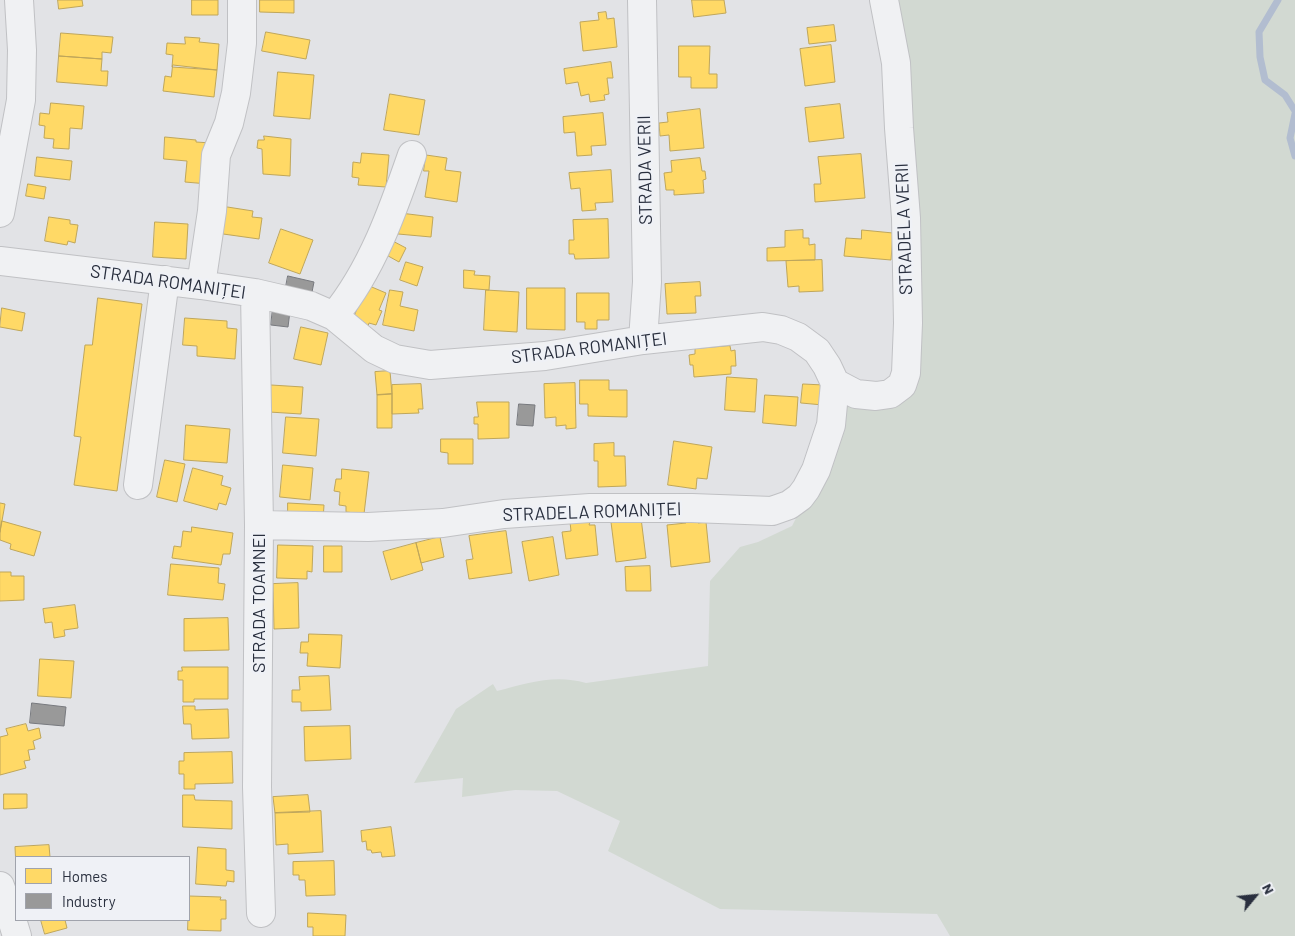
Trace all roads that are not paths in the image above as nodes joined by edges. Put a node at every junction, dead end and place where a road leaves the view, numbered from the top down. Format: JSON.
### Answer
{"nodes":[{"id":1,"x":18,"y":0,"type":"edge"},
{"id":2,"x":242,"y":0,"type":"edge"},
{"id":3,"x":642,"y":0,"type":"edge"},
{"id":4,"x":884,"y":0,"type":"edge"},
{"id":5,"x":412,"y":155,"type":"dead end"},
{"id":6,"x":0,"y":213,"type":"edge"},
{"id":7,"x":0,"y":261,"type":"edge"},
{"id":8,"x":166,"y":280,"type":"junction"},
{"id":9,"x":201,"y":284,"type":"junction"},
{"id":10,"x":255,"y":293,"type":"junction"},
{"id":11,"x":334,"y":316,"type":"junction"},
{"id":12,"x":643,"y":340,"type":"junction"},
{"id":13,"x":835,"y":382,"type":"junction"},
{"id":14,"x":138,"y":486,"type":"dead end"},
{"id":15,"x":259,"y":525,"type":"junction"},
{"id":16,"x":0,"y":886,"type":"edge"},
{"id":17,"x":261,"y":913,"type":"dead end"},
{"id":18,"x":17,"y":936,"type":"edge"}],
"edges":[{"from":1,"to":6,"type":"street"},
{"from":2,"to":9,"type":"street"},
{"from":3,"to":12,"type":"street","name":"STRADA VERII"},
{"from":4,"to":13,"type":"street","name":"STRADELA VERII"},
{"from":5,"to":11,"type":"street"},
{"from":7,"to":8,"type":"street","name":"STRADA ROMANIȚEI"},
{"from":8,"to":9,"type":"street","name":"STRADA ROMANIȚEI"},
{"from":8,"to":14,"type":"street"},
{"from":9,"to":10,"type":"street","name":"STRADA ROMANIȚEI"},
{"from":10,"to":11,"type":"street","name":"STRADA ROMANIȚEI"},
{"from":10,"to":15,"type":"street","name":"STRADA TOAMNEI"},
{"from":11,"to":12,"type":"street","name":"STRADA ROMANIȚEI"},
{"from":12,"to":13,"type":"street","name":"STRADA ROMANIȚEI"},
{"from":13,"to":15,"type":"street","name":"STRADELA ROMANIȚEI"},
{"from":15,"to":17,"type":"street","name":"STRADA TOAMNEI"},
{"from":16,"to":18,"type":"street"}]}
